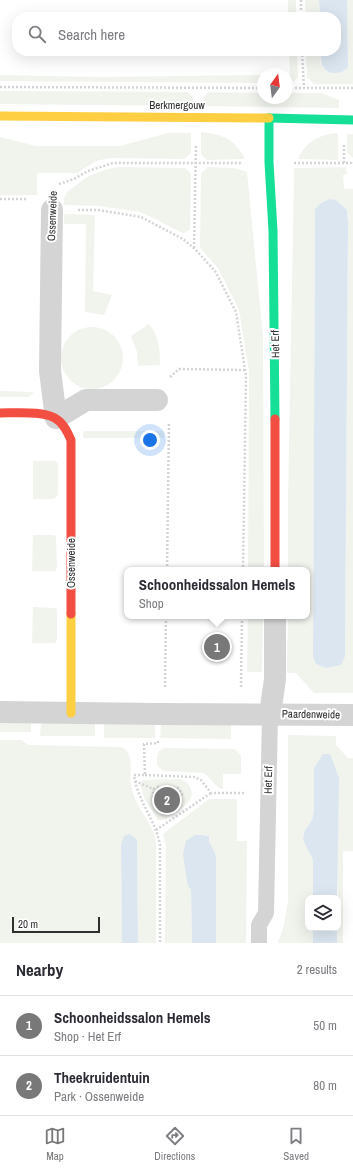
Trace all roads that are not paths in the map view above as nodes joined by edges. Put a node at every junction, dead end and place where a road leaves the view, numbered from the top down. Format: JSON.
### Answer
{"nodes":[{"id":1,"x":0,"y":116,"type":"edge"},
{"id":2,"x":269,"y":118,"type":"junction"},
{"id":3,"x":353,"y":120,"type":"edge"},
{"id":4,"x":52,"y":205,"type":"road end"},
{"id":5,"x":163,"y":407,"type":"road end"},
{"id":6,"x":0,"y":413,"type":"edge"},
{"id":7,"x":56,"y":418,"type":"junction"},
{"id":8,"x":275,"y":567,"type":"edge"},
{"id":9,"x":275,"y":619,"type":"edge"},
{"id":10,"x":0,"y":712,"type":"edge"},
{"id":11,"x":71,"y":713,"type":"junction"},
{"id":12,"x":270,"y":714,"type":"junction"},
{"id":13,"x":353,"y":715,"type":"edge"},
{"id":14,"x":259,"y":943,"type":"edge"}],
"edges":[{"from":1,"to":2,"type":"street","name":"Berkmergouw"},
{"from":2,"to":3,"type":"street","name":"Berkmergouw"},
{"from":2,"to":8,"type":"street","name":"Het Erf"},
{"from":4,"to":7,"type":"street","name":"Ossenweide"},
{"from":5,"to":7,"type":"street"},
{"from":6,"to":7,"type":"street"},
{"from":7,"to":11,"type":"street","name":"Ossenweide"},
{"from":9,"to":12,"type":"street","name":"Het Erf"},
{"from":10,"to":11,"type":"street"},
{"from":11,"to":12,"type":"street"},
{"from":12,"to":13,"type":"street","name":"Paardenweide"},
{"from":12,"to":14,"type":"lane","name":"Het Erf"}]}
